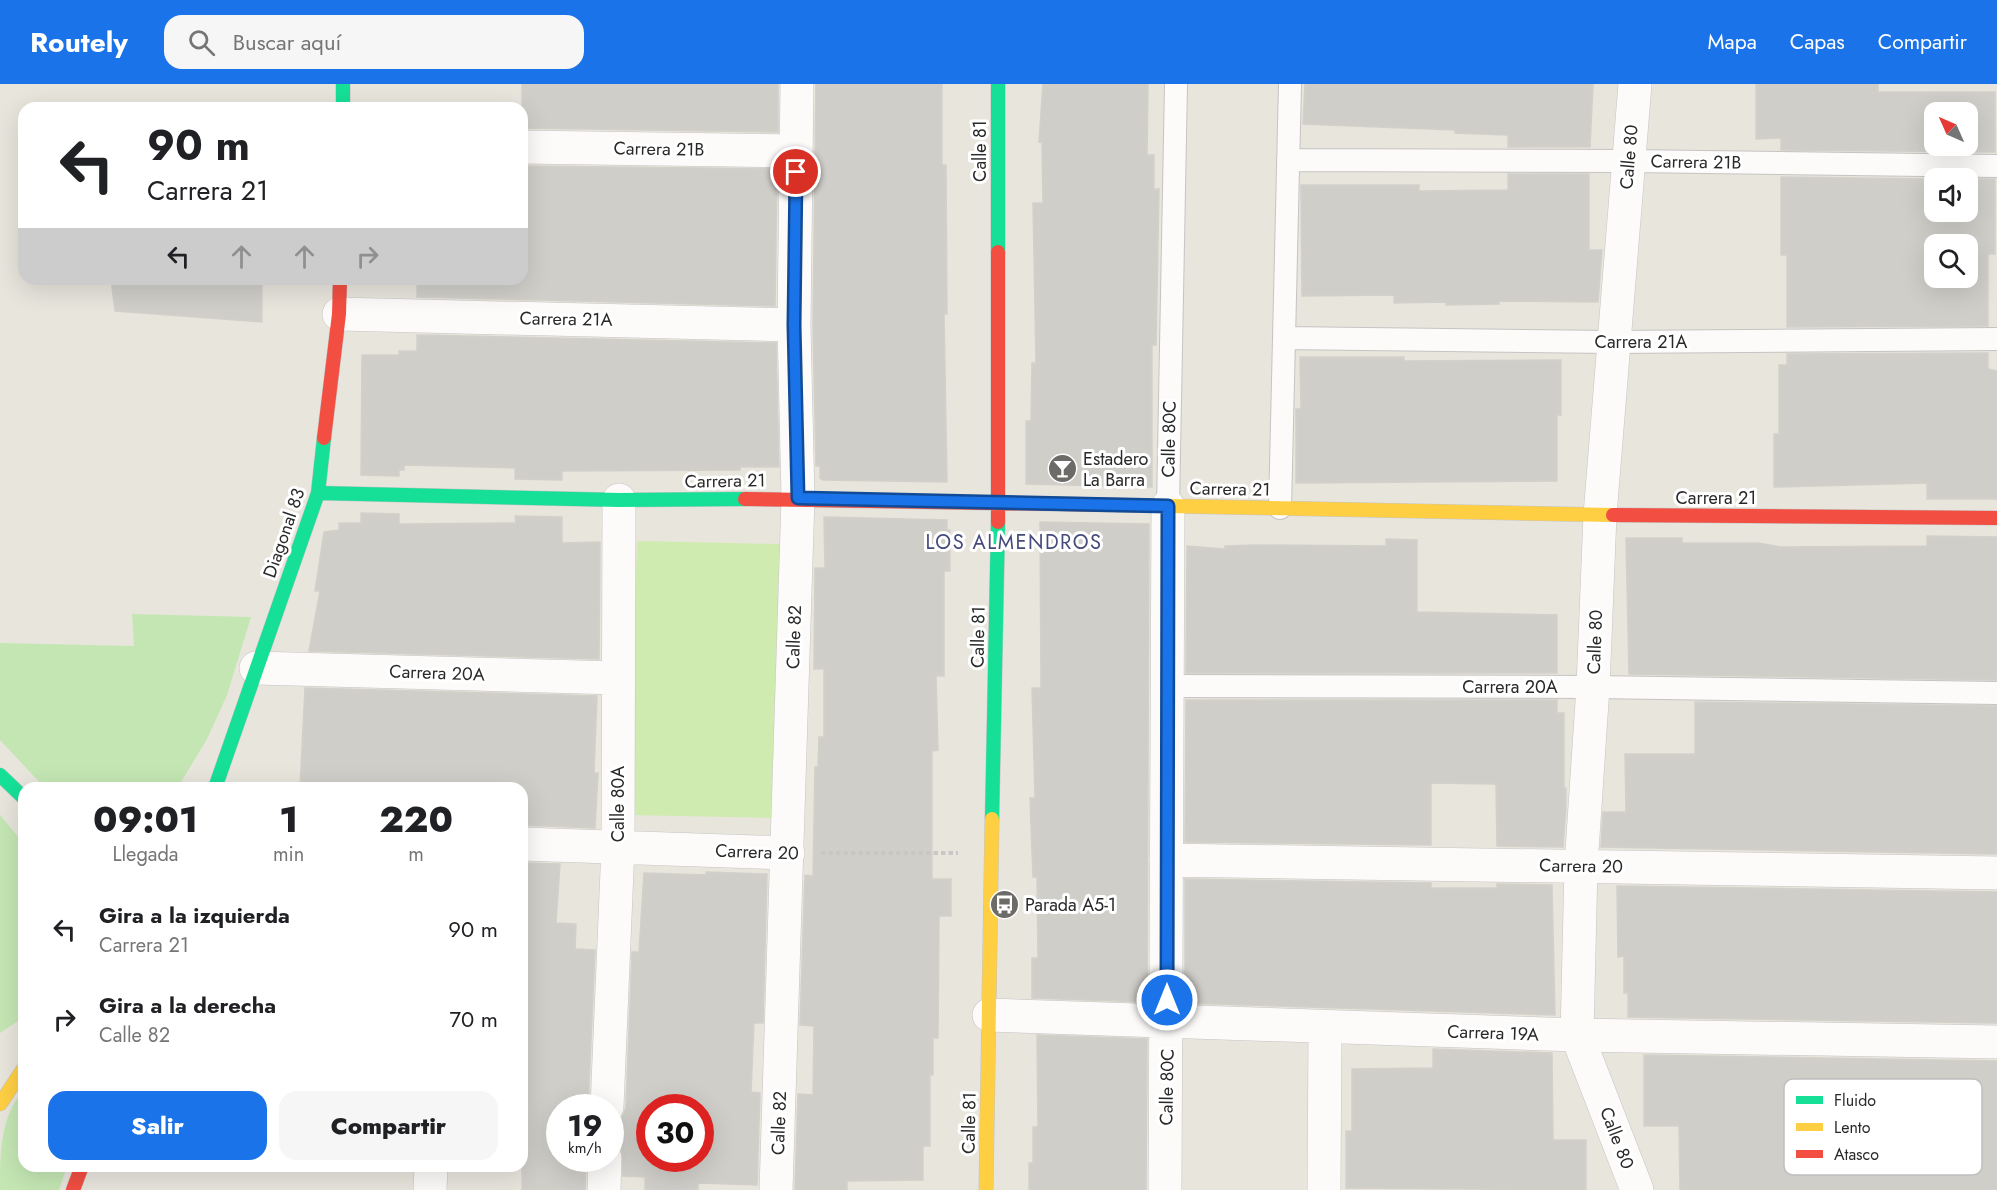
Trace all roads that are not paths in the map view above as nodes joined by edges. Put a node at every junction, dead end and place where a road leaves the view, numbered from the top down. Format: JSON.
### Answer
{"nodes":[{"id":1,"x":343,"y":84,"type":"edge"},
{"id":2,"x":797,"y":84,"type":"edge"},
{"id":3,"x":998,"y":84,"type":"edge"},
{"id":4,"x":1176,"y":84,"type":"edge"},
{"id":5,"x":1290,"y":84,"type":"edge"},
{"id":6,"x":1635,"y":84,"type":"edge"},
{"id":7,"x":343,"y":102,"type":"edge"},
{"id":8,"x":528,"y":147,"type":"edge"},
{"id":9,"x":796,"y":151,"type":"junction"},
{"id":10,"x":1288,"y":160,"type":"junction"},
{"id":11,"x":1629,"y":161,"type":"junction"},
{"id":12,"x":1997,"y":166,"type":"edge"},
{"id":13,"x":340,"y":285,"type":"edge"},
{"id":14,"x":339,"y":314,"type":"junction"},
{"id":15,"x":794,"y":325,"type":"junction"},
{"id":16,"x":1284,"y":338,"type":"junction"},
{"id":17,"x":1997,"y":339,"type":"edge"},
{"id":18,"x":1612,"y":342,"type":"junction"},
{"id":19,"x":318,"y":493,"type":"junction"},
{"id":20,"x":798,"y":498,"type":"junction"},
{"id":21,"x":619,"y":500,"type":"junction"},
{"id":22,"x":998,"y":502,"type":"junction"},
{"id":23,"x":1168,"y":506,"type":"junction"},
{"id":24,"x":1280,"y":508,"type":"junction"},
{"id":25,"x":1600,"y":515,"type":"junction"},
{"id":26,"x":1997,"y":518,"type":"edge"},
{"id":27,"x":256,"y":668,"type":"junction"},
{"id":28,"x":617,"y":678,"type":"junction"},
{"id":29,"x":1168,"y":686,"type":"junction"},
{"id":30,"x":1593,"y":687,"type":"junction"},
{"id":31,"x":1997,"y":693,"type":"edge"},
{"id":32,"x":238,"y":721,"type":"junction"},
{"id":33,"x":0,"y":775,"type":"edge"},
{"id":34,"x":204,"y":778,"type":"dead end"},
{"id":35,"x":217,"y":782,"type":"edge"},
{"id":36,"x":18,"y":792,"type":"edge"},
{"id":37,"x":528,"y":844,"type":"edge"},
{"id":38,"x":618,"y":847,"type":"junction"},
{"id":39,"x":788,"y":853,"type":"junction"},
{"id":40,"x":1166,"y":860,"type":"junction"},
{"id":41,"x":1581,"y":866,"type":"junction"},
{"id":42,"x":1997,"y":873,"type":"edge"},
{"id":43,"x":989,"y":1016,"type":"junction"},
{"id":44,"x":1167,"y":1023,"type":"junction"},
{"id":45,"x":1325,"y":1028,"type":"junction"},
{"id":46,"x":1578,"y":1035,"type":"junction"},
{"id":47,"x":1997,"y":1042,"type":"edge"},
{"id":48,"x":18,"y":1060,"type":"edge"},
{"id":49,"x":9,"y":1067,"type":"dead end"},
{"id":50,"x":18,"y":1077,"type":"edge"},
{"id":51,"x":608,"y":1094,"type":"edge"},
{"id":52,"x":0,"y":1104,"type":"edge"},
{"id":53,"x":80,"y":1172,"type":"edge"},
{"id":54,"x":431,"y":1172,"type":"edge"},
{"id":55,"x":605,"y":1172,"type":"edge"},
{"id":56,"x":73,"y":1190,"type":"edge"},
{"id":57,"x":430,"y":1190,"type":"edge"},
{"id":58,"x":604,"y":1190,"type":"edge"},
{"id":59,"x":776,"y":1190,"type":"edge"},
{"id":60,"x":986,"y":1190,"type":"edge"},
{"id":61,"x":1166,"y":1190,"type":"edge"},
{"id":62,"x":1324,"y":1190,"type":"edge"},
{"id":63,"x":1637,"y":1190,"type":"edge"}],
"edges":[{"from":1,"to":7,"type":"street"},
{"from":2,"to":9,"type":"street","name":"Calle 82"},
{"from":3,"to":22,"type":"street","name":"Calle 81"},
{"from":4,"to":23,"type":"lane","name":"Calle 80C"},
{"from":5,"to":10,"type":"lane"},
{"from":6,"to":11,"type":"street","name":"Calle 80"},
{"from":8,"to":9,"type":"street","name":"Carrera 21B"},
{"from":9,"to":15,"type":"street","name":"Calle 82"},
{"from":10,"to":11,"type":"lane","name":"Carrera 21B"},
{"from":10,"to":16,"type":"lane"},
{"from":11,"to":12,"type":"lane","name":"Carrera 21B"},
{"from":11,"to":18,"type":"street","name":"Calle 80"},
{"from":13,"to":14,"type":"street","name":"Diagonal 83"},
{"from":14,"to":15,"type":"street","name":"Carrera 21A"},
{"from":14,"to":19,"type":"street","name":"Diagonal 83"},
{"from":15,"to":20,"type":"street","name":"Calle 82"},
{"from":16,"to":18,"type":"lane","name":"Carrera 21A"},
{"from":16,"to":24,"type":"lane"},
{"from":17,"to":18,"type":"lane","name":"Carrera 21A"},
{"from":18,"to":25,"type":"street","name":"Calle 80"},
{"from":19,"to":21,"type":"street","name":"Carrera 21"},
{"from":19,"to":27,"type":"street","name":"Diagonal 83"},
{"from":20,"to":21,"type":"street","name":"Carrera 21"},
{"from":20,"to":22,"type":"street","name":"Carrera 21"},
{"from":20,"to":39,"type":"street","name":"Calle 82"},
{"from":21,"to":28,"type":"street","name":"Calle 80A"},
{"from":22,"to":23,"type":"street","name":"Carrera 21"},
{"from":22,"to":43,"type":"street","name":"Calle 81"},
{"from":23,"to":24,"type":"street","name":"Carrera 21"},
{"from":23,"to":29,"type":"street","name":"Calle 80C"},
{"from":24,"to":25,"type":"street","name":"Carrera 21"},
{"from":25,"to":26,"type":"street","name":"Carrera 21"},
{"from":25,"to":30,"type":"street","name":"Calle 80"},
{"from":27,"to":28,"type":"street","name":"Carrera 20A"},
{"from":27,"to":32,"type":"street","name":"Diagonal 83"},
{"from":28,"to":38,"type":"street","name":"Calle 80A"},
{"from":29,"to":30,"type":"lane","name":"Carrera 20A"},
{"from":29,"to":40,"type":"street","name":"Calle 80C"},
{"from":30,"to":31,"type":"lane","name":"Carrera 20A"},
{"from":30,"to":41,"type":"street","name":"Calle 80"},
{"from":32,"to":34,"type":"street"},
{"from":32,"to":35,"type":"street","name":"Diagonal 83"},
{"from":33,"to":36,"type":"street"},
{"from":37,"to":38,"type":"street","name":"Carrera 20"},
{"from":38,"to":39,"type":"street","name":"Carrera 20"},
{"from":38,"to":51,"type":"street","name":"Calle 80A"},
{"from":39,"to":59,"type":"street","name":"Calle 82"},
{"from":40,"to":41,"type":"street","name":"Carrera 20"},
{"from":40,"to":44,"type":"street","name":"Calle 80C"},
{"from":41,"to":42,"type":"street","name":"Carrera 20"},
{"from":41,"to":46,"type":"street","name":"Calle 80"},
{"from":43,"to":44,"type":"street","name":"Carrera 19A"},
{"from":43,"to":60,"type":"street","name":"Calle 81"},
{"from":44,"to":45,"type":"street","name":"Carrera 19A"},
{"from":44,"to":61,"type":"street","name":"Calle 80C"},
{"from":45,"to":46,"type":"street","name":"Carrera 19A"},
{"from":45,"to":62,"type":"street"},
{"from":46,"to":47,"type":"street","name":"Carrera 19A"},
{"from":46,"to":63,"type":"street","name":"Calle 80"},
{"from":48,"to":49,"type":"street"},
{"from":50,"to":52,"type":"street"},
{"from":53,"to":56,"type":"street"},
{"from":54,"to":57,"type":"street"},
{"from":55,"to":58,"type":"street"}]}
